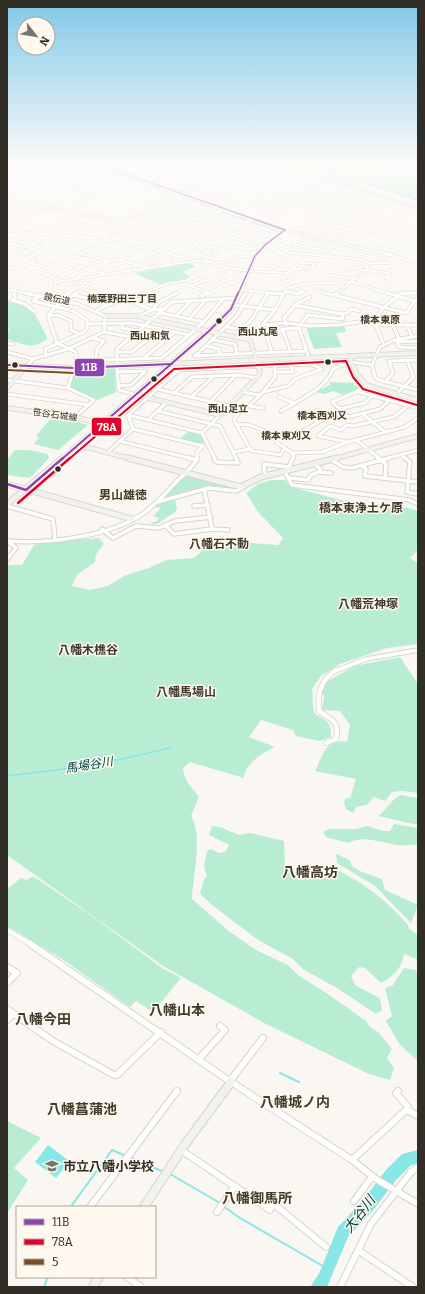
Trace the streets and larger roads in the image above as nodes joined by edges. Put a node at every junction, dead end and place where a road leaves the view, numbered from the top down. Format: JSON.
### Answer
{"nodes":[{"id":1,"x":65,"y":224,"type":"edge"},
{"id":2,"x":104,"y":224,"type":"edge"},
{"id":3,"x":127,"y":224,"type":"edge"},
{"id":4,"x":158,"y":224,"type":"edge"},
{"id":5,"x":175,"y":224,"type":"edge"},
{"id":6,"x":183,"y":224,"type":"edge"},
{"id":7,"x":195,"y":224,"type":"edge"},
{"id":8,"x":213,"y":224,"type":"edge"},
{"id":9,"x":232,"y":224,"type":"edge"},
{"id":10,"x":240,"y":224,"type":"edge"},
{"id":11,"x":253,"y":224,"type":"edge"},
{"id":12,"x":269,"y":224,"type":"edge"},
{"id":13,"x":324,"y":224,"type":"edge"},
{"id":14,"x":332,"y":224,"type":"edge"},
{"id":15,"x":346,"y":224,"type":"edge"},
{"id":16,"x":384,"y":224,"type":"edge"},
{"id":17,"x":84,"y":225,"type":"dead end"},
{"id":18,"x":89,"y":226,"type":"junction"},
{"id":19,"x":179,"y":226,"type":"junction"},
{"id":20,"x":236,"y":226,"type":"junction"},
{"id":21,"x":354,"y":226,"type":"joint"},
{"id":22,"x":97,"y":228,"type":"junction"},
{"id":23,"x":318,"y":228,"type":"junction"},
{"id":24,"x":322,"y":228,"type":"junction"},
{"id":25,"x":327,"y":228,"type":"junction"},
{"id":26,"x":227,"y":229,"type":"junction"},
{"id":27,"x":170,"y":230,"type":"junction"},
{"id":28,"x":285,"y":230,"type":"junction"},
{"id":29,"x":376,"y":230,"type":"junction"},
{"id":30,"x":7,"y":231,"type":"edge"},
{"id":31,"x":72,"y":231,"type":"dead end"},
{"id":32,"x":314,"y":231,"type":"junction"},
{"id":33,"x":338,"y":231,"type":"junction"},
{"id":34,"x":80,"y":232,"type":"junction"},
{"id":35,"x":117,"y":232,"type":"junction"},
{"id":36,"x":174,"y":232,"type":"junction"},
{"id":37,"x":218,"y":232,"type":"junction"},
{"id":38,"x":293,"y":232,"type":"junction"},
{"id":39,"x":28,"y":233,"type":"junction"},
{"id":40,"x":164,"y":233,"type":"dead end"},
{"id":41,"x":49,"y":234,"type":"junction"},
{"id":42,"x":304,"y":234,"type":"junction"},
{"id":43,"x":170,"y":235,"type":"junction"},
{"id":44,"x":206,"y":235,"type":"junction"},
{"id":45,"x":331,"y":235,"type":"junction"},
{"id":46,"x":268,"y":236,"type":"junction"},
{"id":47,"x":294,"y":238,"type":"junction"},
{"id":48,"x":106,"y":239,"type":"junction"},
{"id":49,"x":160,"y":239,"type":"junction"},
{"id":50,"x":273,"y":239,"type":"junction"},
{"id":51,"x":324,"y":239,"type":"junction"},
{"id":52,"x":12,"y":240,"type":"junction"},
{"id":53,"x":354,"y":240,"type":"dead end"},
{"id":54,"x":147,"y":241,"type":"dead end"},
{"id":55,"x":261,"y":241,"type":"junction"},
{"id":56,"x":21,"y":242,"type":"dead end"},
{"id":57,"x":288,"y":242,"type":"junction"},
{"id":58,"x":7,"y":244,"type":"edge"},
{"id":59,"x":195,"y":244,"type":"junction"},
{"id":60,"x":317,"y":244,"type":"junction"},
{"id":61,"x":342,"y":244,"type":"junction"},
{"id":62,"x":357,"y":244,"type":"dead end"},
{"id":63,"x":364,"y":245,"type":"junction"},
{"id":64,"x":281,"y":246,"type":"junction"},
{"id":65,"x":24,"y":247,"type":"junction"},
{"id":66,"x":146,"y":247,"type":"junction"},
{"id":67,"x":141,"y":248,"type":"junction"},
{"id":68,"x":310,"y":248,"type":"junction"},
{"id":69,"x":335,"y":248,"type":"junction"},
{"id":70,"x":359,"y":248,"type":"junction"},
{"id":71,"x":18,"y":249,"type":"junction"},
{"id":72,"x":33,"y":249,"type":"junction"},
{"id":73,"x":223,"y":249,"type":"junction"},
{"id":74,"x":261,"y":249,"type":"junction"},
{"id":75,"x":195,"y":250,"type":"dead end"},
{"id":76,"x":273,"y":250,"type":"junction"},
{"id":77,"x":344,"y":250,"type":"junction"},
{"id":78,"x":159,"y":251,"type":"junction"},
{"id":79,"x":207,"y":251,"type":"junction"},
{"id":80,"x":26,"y":252,"type":"junction"},
{"id":81,"x":277,"y":252,"type":"junction"},
{"id":82,"x":302,"y":252,"type":"junction"},
{"id":83,"x":329,"y":252,"type":"junction"},
{"id":84,"x":352,"y":252,"type":"junction"},
{"id":85,"x":393,"y":252,"type":"junction"},
{"id":86,"x":400,"y":252,"type":"dead end"},
{"id":87,"x":169,"y":253,"type":"junction"},
{"id":88,"x":216,"y":253,"type":"junction"},
{"id":89,"x":81,"y":254,"type":"junction"},
{"id":90,"x":324,"y":255,"type":"junction"},
{"id":91,"x":388,"y":255,"type":"junction"},
{"id":92,"x":75,"y":256,"type":"junction"},
{"id":93,"x":178,"y":256,"type":"junction"},
{"id":94,"x":335,"y":256,"type":"junction"},
{"id":95,"x":208,"y":257,"type":"junction"},
{"id":96,"x":274,"y":257,"type":"junction"},
{"id":97,"x":343,"y":257,"type":"junction"},
{"id":98,"x":254,"y":258,"type":"junction"},
{"id":99,"x":118,"y":259,"type":"junction"},
{"id":100,"x":284,"y":259,"type":"junction"},
{"id":101,"x":64,"y":260,"type":"junction"},
{"id":102,"x":7,"y":261,"type":"edge"},
{"id":103,"x":107,"y":261,"type":"junction"},
{"id":104,"x":124,"y":262,"type":"junction"},
{"id":105,"x":205,"y":262,"type":"junction"},
{"id":106,"x":281,"y":262,"type":"dead end"},
{"id":107,"x":30,"y":263,"type":"junction"},
{"id":108,"x":299,"y":263,"type":"junction"},
{"id":109,"x":390,"y":263,"type":"dead end"},
{"id":110,"x":71,"y":264,"type":"junction"},
{"id":111,"x":313,"y":264,"type":"junction"},
{"id":112,"x":418,"y":264,"type":"edge"},
{"id":113,"x":136,"y":265,"type":"junction"},
{"id":114,"x":166,"y":265,"type":"junction"},
{"id":115,"x":367,"y":265,"type":"junction"},
{"id":116,"x":7,"y":267,"type":"edge"},
{"id":117,"x":47,"y":267,"type":"junction"},
{"id":118,"x":226,"y":267,"type":"junction"},
{"id":119,"x":80,"y":268,"type":"junction"},
{"id":120,"x":146,"y":268,"type":"junction"},
{"id":121,"x":18,"y":269,"type":"junction"},
{"id":122,"x":239,"y":269,"type":"junction"},
{"id":123,"x":293,"y":269,"type":"junction"},
{"id":124,"x":301,"y":270,"type":"junction"},
{"id":125,"x":345,"y":270,"type":"dead end"},
{"id":126,"x":366,"y":270,"type":"junction"},
{"id":127,"x":25,"y":271,"type":"dead end"},
{"id":128,"x":90,"y":271,"type":"junction"},
{"id":129,"x":249,"y":271,"type":"junction"},
{"id":130,"x":277,"y":271,"type":"junction"},
{"id":131,"x":38,"y":272,"type":"junction"},
{"id":132,"x":124,"y":272,"type":"junction"},
{"id":133,"x":288,"y":273,"type":"junction"},
{"id":134,"x":101,"y":274,"type":"junction"},
{"id":135,"x":24,"y":275,"type":"dead end"},
{"id":136,"x":46,"y":275,"type":"junction"},
{"id":137,"x":105,"y":275,"type":"junction"},
{"id":138,"x":30,"y":276,"type":"junction"},
{"id":139,"x":388,"y":276,"type":"dead end"},
{"id":140,"x":189,"y":278,"type":"junction"},
{"id":141,"x":75,"y":279,"type":"junction"},
{"id":142,"x":356,"y":279,"type":"junction"},
{"id":143,"x":56,"y":280,"type":"junction"},
{"id":144,"x":205,"y":280,"type":"junction"},
{"id":145,"x":287,"y":281,"type":"junction"},
{"id":146,"x":352,"y":282,"type":"junction"},
{"id":147,"x":7,"y":283,"type":"edge"},
{"id":148,"x":284,"y":283,"type":"dead end"},
{"id":149,"x":329,"y":283,"type":"junction"},
{"id":150,"x":232,"y":284,"type":"junction"},
{"id":151,"x":309,"y":284,"type":"junction"},
{"id":152,"x":190,"y":286,"type":"junction"},
{"id":153,"x":292,"y":287,"type":"junction"},
{"id":154,"x":243,"y":288,"type":"junction"},
{"id":155,"x":411,"y":288,"type":"dead end"},
{"id":156,"x":7,"y":289,"type":"edge"},
{"id":157,"x":15,"y":289,"type":"junction"},
{"id":158,"x":82,"y":289,"type":"junction"},
{"id":159,"x":252,"y":291,"type":"junction"},
{"id":160,"x":386,"y":291,"type":"junction"},
{"id":161,"x":62,"y":292,"type":"junction"},
{"id":162,"x":268,"y":292,"type":"junction"},
{"id":163,"x":284,"y":292,"type":"junction"},
{"id":164,"x":209,"y":293,"type":"junction"},
{"id":165,"x":401,"y":293,"type":"junction"},
{"id":166,"x":408,"y":293,"type":"junction"},
{"id":167,"x":418,"y":293,"type":"edge"},
{"id":168,"x":73,"y":295,"type":"junction"},
{"id":169,"x":334,"y":295,"type":"junction"},
{"id":170,"x":40,"y":296,"type":"junction"},
{"id":171,"x":201,"y":296,"type":"dead end"},
{"id":172,"x":398,"y":296,"type":"junction"},
{"id":173,"x":310,"y":297,"type":"dead end"},
{"id":174,"x":418,"y":297,"type":"edge"},
{"id":175,"x":52,"y":298,"type":"junction"},
{"id":176,"x":237,"y":298,"type":"junction"},
{"id":177,"x":223,"y":299,"type":"junction"},
{"id":178,"x":127,"y":300,"type":"junction"},
{"id":179,"x":206,"y":300,"type":"junction"},
{"id":180,"x":303,"y":300,"type":"junction"},
{"id":181,"x":64,"y":301,"type":"junction"},
{"id":182,"x":121,"y":301,"type":"junction"},
{"id":183,"x":190,"y":301,"type":"junction"},
{"id":184,"x":417,"y":302,"type":"edge"},
{"id":185,"x":310,"y":303,"type":"dead end"},
{"id":186,"x":107,"y":305,"type":"junction"},
{"id":187,"x":233,"y":305,"type":"junction"},
{"id":188,"x":294,"y":305,"type":"junction"},
{"id":189,"x":244,"y":306,"type":"junction"},
{"id":190,"x":55,"y":307,"type":"junction"},
{"id":191,"x":259,"y":308,"type":"junction"},
{"id":192,"x":384,"y":308,"type":"junction"},
{"id":193,"x":166,"y":309,"type":"junction"},
{"id":194,"x":152,"y":310,"type":"junction"},
{"id":195,"x":275,"y":310,"type":"junction"},
{"id":196,"x":359,"y":310,"type":"dead end"},
{"id":197,"x":96,"y":311,"type":"junction"},
{"id":198,"x":35,"y":312,"type":"dead end"},
{"id":199,"x":161,"y":313,"type":"junction"},
{"id":200,"x":342,"y":314,"type":"junction"},
{"id":201,"x":48,"y":316,"type":"junction"},
{"id":202,"x":106,"y":316,"type":"junction"},
{"id":203,"x":139,"y":316,"type":"junction"},
{"id":204,"x":176,"y":316,"type":"junction"},
{"id":205,"x":153,"y":319,"type":"junction"},
{"id":206,"x":189,"y":319,"type":"junction"},
{"id":207,"x":344,"y":319,"type":"junction"},
{"id":208,"x":204,"y":322,"type":"junction"},
{"id":209,"x":104,"y":323,"type":"junction"},
{"id":210,"x":122,"y":323,"type":"junction"},
{"id":211,"x":286,"y":323,"type":"junction"},
{"id":212,"x":373,"y":323,"type":"junction"},
{"id":213,"x":87,"y":324,"type":"junction"},
{"id":214,"x":346,"y":324,"type":"junction"},
{"id":215,"x":264,"y":325,"type":"junction"},
{"id":216,"x":300,"y":325,"type":"junction"},
{"id":217,"x":376,"y":325,"type":"junction"},
{"id":218,"x":393,"y":325,"type":"junction"},
{"id":219,"x":407,"y":325,"type":"junction"},
{"id":220,"x":418,"y":325,"type":"edge"},
{"id":221,"x":146,"y":326,"type":"junction"},
{"id":222,"x":227,"y":327,"type":"junction"},
{"id":223,"x":160,"y":328,"type":"junction"},
{"id":224,"x":196,"y":328,"type":"junction"},
{"id":225,"x":242,"y":330,"type":"junction"},
{"id":226,"x":138,"y":331,"type":"junction"},
{"id":227,"x":209,"y":331,"type":"junction"},
{"id":228,"x":283,"y":331,"type":"junction"},
{"id":229,"x":104,"y":332,"type":"junction"},
{"id":230,"x":175,"y":332,"type":"junction"},
{"id":231,"x":266,"y":332,"type":"junction"},
{"id":232,"x":220,"y":333,"type":"junction"},
{"id":233,"x":80,"y":334,"type":"junction"},
{"id":234,"x":189,"y":335,"type":"junction"},
{"id":235,"x":418,"y":336,"type":"edge"},
{"id":236,"x":131,"y":337,"type":"junction"},
{"id":237,"x":412,"y":337,"type":"junction"},
{"id":238,"x":92,"y":338,"type":"junction"},
{"id":239,"x":399,"y":339,"type":"junction"},
{"id":240,"x":213,"y":340,"type":"junction"},
{"id":241,"x":418,"y":341,"type":"edge"},
{"id":242,"x":7,"y":343,"type":"edge"},
{"id":243,"x":57,"y":343,"type":"junction"},
{"id":244,"x":383,"y":343,"type":"junction"},
{"id":245,"x":13,"y":344,"type":"dead end"},
{"id":246,"x":206,"y":346,"type":"junction"},
{"id":247,"x":418,"y":348,"type":"edge"},
{"id":248,"x":68,"y":349,"type":"junction"},
{"id":249,"x":307,"y":351,"type":"junction"},
{"id":250,"x":7,"y":352,"type":"edge"},
{"id":251,"x":116,"y":352,"type":"junction"},
{"id":252,"x":291,"y":352,"type":"junction"},
{"id":253,"x":272,"y":353,"type":"junction"},
{"id":254,"x":418,"y":353,"type":"edge"},
{"id":255,"x":237,"y":354,"type":"junction"},
{"id":256,"x":254,"y":354,"type":"junction"},
{"id":257,"x":377,"y":354,"type":"junction"},
{"id":258,"x":220,"y":355,"type":"junction"},
{"id":259,"x":46,"y":356,"type":"junction"},
{"id":260,"x":348,"y":356,"type":"junction"},
{"id":261,"x":144,"y":358,"type":"junction"},
{"id":262,"x":309,"y":358,"type":"junction"},
{"id":263,"x":33,"y":360,"type":"junction"},
{"id":264,"x":96,"y":360,"type":"junction"},
{"id":265,"x":256,"y":360,"type":"junction"},
{"id":266,"x":407,"y":360,"type":"junction"},
{"id":267,"x":418,"y":360,"type":"edge"},
{"id":268,"x":117,"y":361,"type":"junction"},
{"id":269,"x":351,"y":362,"type":"junction"},
{"id":270,"x":172,"y":364,"type":"junction"},
{"id":271,"x":311,"y":364,"type":"junction"},
{"id":272,"x":372,"y":364,"type":"junction"},
{"id":273,"x":7,"y":365,"type":"edge"},
{"id":274,"x":275,"y":365,"type":"junction"},
{"id":275,"x":291,"y":365,"type":"junction"},
{"id":276,"x":258,"y":366,"type":"junction"},
{"id":277,"x":26,"y":367,"type":"junction"},
{"id":278,"x":74,"y":368,"type":"junction"},
{"id":279,"x":191,"y":369,"type":"junction"},
{"id":280,"x":117,"y":371,"type":"junction"},
{"id":281,"x":276,"y":372,"type":"junction"},
{"id":282,"x":237,"y":375,"type":"junction"},
{"id":283,"x":214,"y":376,"type":"junction"},
{"id":284,"x":413,"y":376,"type":"junction"},
{"id":285,"x":418,"y":376,"type":"edge"},
{"id":286,"x":192,"y":377,"type":"junction"},
{"id":287,"x":257,"y":378,"type":"junction"},
{"id":288,"x":7,"y":380,"type":"edge"},
{"id":289,"x":13,"y":381,"type":"junction"},
{"id":290,"x":385,"y":382,"type":"junction"},
{"id":291,"x":366,"y":385,"type":"junction"},
{"id":292,"x":118,"y":386,"type":"junction"},
{"id":293,"x":404,"y":387,"type":"junction"},
{"id":294,"x":7,"y":388,"type":"edge"},
{"id":295,"x":68,"y":388,"type":"junction"},
{"id":296,"x":157,"y":390,"type":"junction"},
{"id":297,"x":418,"y":390,"type":"edge"},
{"id":298,"x":243,"y":392,"type":"junction"},
{"id":299,"x":263,"y":392,"type":"junction"},
{"id":300,"x":358,"y":392,"type":"junction"},
{"id":301,"x":7,"y":394,"type":"edge"},
{"id":302,"x":174,"y":394,"type":"junction"},
{"id":303,"x":397,"y":394,"type":"junction"},
{"id":304,"x":136,"y":395,"type":"junction"},
{"id":305,"x":259,"y":395,"type":"junction"},
{"id":306,"x":372,"y":396,"type":"junction"},
{"id":307,"x":279,"y":397,"type":"dead end"},
{"id":308,"x":147,"y":398,"type":"junction"},
{"id":309,"x":191,"y":398,"type":"junction"},
{"id":310,"x":418,"y":400,"type":"edge"},
{"id":311,"x":390,"y":401,"type":"junction"},
{"id":312,"x":167,"y":402,"type":"junction"},
{"id":313,"x":210,"y":402,"type":"junction"},
{"id":314,"x":294,"y":403,"type":"junction"},
{"id":315,"x":89,"y":405,"type":"junction"},
{"id":316,"x":228,"y":406,"type":"junction"},
{"id":317,"x":408,"y":406,"type":"junction"},
{"id":318,"x":7,"y":408,"type":"edge"},
{"id":319,"x":263,"y":408,"type":"dead end"},
{"id":320,"x":418,"y":408,"type":"edge"},
{"id":321,"x":339,"y":409,"type":"junction"},
{"id":322,"x":281,"y":410,"type":"dead end"},
{"id":323,"x":158,"y":411,"type":"junction"},
{"id":324,"x":343,"y":413,"type":"junction"},
{"id":325,"x":363,"y":414,"type":"junction"},
{"id":326,"x":128,"y":415,"type":"junction"},
{"id":327,"x":220,"y":415,"type":"junction"},
{"id":328,"x":74,"y":417,"type":"junction"},
{"id":329,"x":334,"y":417,"type":"junction"},
{"id":330,"x":418,"y":418,"type":"edge"},
{"id":331,"x":148,"y":420,"type":"junction"},
{"id":332,"x":318,"y":422,"type":"junction"},
{"id":333,"x":374,"y":422,"type":"junction"},
{"id":334,"x":102,"y":424,"type":"junction"},
{"id":335,"x":211,"y":424,"type":"junction"},
{"id":336,"x":236,"y":424,"type":"junction"},
{"id":337,"x":134,"y":429,"type":"junction"},
{"id":338,"x":301,"y":432,"type":"dead end"},
{"id":339,"x":385,"y":432,"type":"junction"},
{"id":340,"x":202,"y":433,"type":"junction"},
{"id":341,"x":418,"y":436,"type":"edge"},
{"id":342,"x":356,"y":440,"type":"junction"},
{"id":343,"x":119,"y":441,"type":"junction"},
{"id":344,"x":348,"y":442,"type":"junction"},
{"id":345,"x":78,"y":445,"type":"junction"},
{"id":346,"x":208,"y":445,"type":"junction"},
{"id":347,"x":203,"y":446,"type":"junction"},
{"id":348,"x":250,"y":449,"type":"junction"},
{"id":349,"x":286,"y":449,"type":"junction"},
{"id":350,"x":369,"y":450,"type":"junction"},
{"id":351,"x":418,"y":450,"type":"edge"},
{"id":352,"x":232,"y":452,"type":"junction"},
{"id":353,"x":292,"y":452,"type":"junction"},
{"id":354,"x":107,"y":453,"type":"junction"},
{"id":355,"x":401,"y":455,"type":"junction"},
{"id":356,"x":197,"y":460,"type":"junction"},
{"id":357,"x":332,"y":460,"type":"junction"},
{"id":358,"x":382,"y":461,"type":"junction"},
{"id":359,"x":315,"y":464,"type":"junction"},
{"id":360,"x":362,"y":466,"type":"junction"},
{"id":361,"x":287,"y":470,"type":"junction"},
{"id":362,"x":319,"y":472,"type":"junction"},
{"id":363,"x":184,"y":473,"type":"junction"},
{"id":364,"x":331,"y":473,"type":"dead end"},
{"id":365,"x":265,"y":476,"type":"junction"},
{"id":366,"x":290,"y":478,"type":"junction"},
{"id":367,"x":385,"y":478,"type":"junction"},
{"id":368,"x":408,"y":481,"type":"junction"},
{"id":369,"x":418,"y":482,"type":"edge"},
{"id":370,"x":7,"y":484,"type":"edge"},
{"id":371,"x":244,"y":487,"type":"junction"},
{"id":372,"x":204,"y":489,"type":"junction"},
{"id":373,"x":26,"y":490,"type":"junction"},
{"id":374,"x":418,"y":494,"type":"edge"},
{"id":375,"x":157,"y":502,"type":"junction"},
{"id":376,"x":418,"y":504,"type":"edge"},
{"id":377,"x":7,"y":505,"type":"edge"},
{"id":378,"x":208,"y":505,"type":"junction"},
{"id":379,"x":194,"y":506,"type":"dead end"},
{"id":380,"x":211,"y":517,"type":"junction"},
{"id":381,"x":132,"y":519,"type":"junction"},
{"id":382,"x":165,"y":525,"type":"junction"},
{"id":383,"x":212,"y":529,"type":"junction"},
{"id":384,"x":102,"y":530,"type":"junction"},
{"id":385,"x":228,"y":530,"type":"dead end"},
{"id":386,"x":55,"y":539,"type":"junction"},
{"id":387,"x":8,"y":541,"type":"edge"},
{"id":388,"x":7,"y":560,"type":"edge"},
{"id":389,"x":418,"y":650,"type":"edge"},
{"id":390,"x":326,"y":743,"type":"dead end"},
{"id":391,"x":7,"y":930,"type":"edge"},
{"id":392,"x":7,"y":967,"type":"edge"},
{"id":393,"x":7,"y":983,"type":"edge"},
{"id":394,"x":7,"y":1009,"type":"edge"},
{"id":395,"x":13,"y":1014,"type":"junction"},
{"id":396,"x":7,"y":1020,"type":"edge"},
{"id":397,"x":220,"y":1026,"type":"dead end"},
{"id":398,"x":161,"y":1032,"type":"junction"},
{"id":399,"x":263,"y":1038,"type":"dead end"},
{"id":400,"x":199,"y":1059,"type":"junction"},
{"id":401,"x":230,"y":1081,"type":"junction"},
{"id":402,"x":398,"y":1090,"type":"dead end"},
{"id":403,"x":177,"y":1091,"type":"dead end"},
{"id":404,"x":409,"y":1111,"type":"junction"},
{"id":405,"x":418,"y":1116,"type":"edge"},
{"id":406,"x":181,"y":1150,"type":"junction"},
{"id":407,"x":352,"y":1160,"type":"junction"},
{"id":408,"x":418,"y":1167,"type":"edge"},
{"id":409,"x":374,"y":1178,"type":"junction"},
{"id":410,"x":235,"y":1186,"type":"junction"},
{"id":411,"x":395,"y":1191,"type":"junction"},
{"id":412,"x":354,"y":1201,"type":"dead end"},
{"id":413,"x":418,"y":1204,"type":"edge"},
{"id":414,"x":91,"y":1206,"type":"edge"},
{"id":415,"x":145,"y":1206,"type":"edge"},
{"id":416,"x":220,"y":1207,"type":"dead end"},
{"id":417,"x":326,"y":1247,"type":"dead end"},
{"id":418,"x":359,"y":1251,"type":"junction"},
{"id":419,"x":99,"y":1278,"type":"edge"},
{"id":420,"x":128,"y":1278,"type":"edge"},
{"id":421,"x":93,"y":1287,"type":"edge"},
{"id":422,"x":141,"y":1287,"type":"edge"},
{"id":423,"x":340,"y":1287,"type":"edge"},
{"id":424,"x":413,"y":1287,"type":"edge"}],
"edges":[{"from":1,"to":41,"type":"street"},
{"from":2,"to":22,"type":"street"},
{"from":3,"to":35,"type":"street"},
{"from":4,"to":27,"type":"street"},
{"from":5,"to":19,"type":"street"},
{"from":6,"to":19,"type":"street"},
{"from":7,"to":37,"type":"street"},
{"from":8,"to":26,"type":"street"},
{"from":9,"to":20,"type":"street"},
{"from":10,"to":20,"type":"street"},
{"from":11,"to":46,"type":"street"},
{"from":12,"to":28,"type":"street"},
{"from":13,"to":24,"type":"street"},
{"from":14,"to":25,"type":"street"},
{"from":15,"to":21,"type":"street"},
{"from":16,"to":29,"type":"street"},
{"from":17,"to":18,"type":"street"},
{"from":18,"to":22,"type":"street"},
{"from":18,"to":34,"type":"street"},
{"from":19,"to":36,"type":"street"},
{"from":19,"to":44,"type":"street"},
{"from":20,"to":26,"type":"street"},
{"from":20,"to":46,"type":"street"},
{"from":21,"to":29,"type":"street"},
{"from":22,"to":34,"type":"street"},
{"from":22,"to":35,"type":"street"},
{"from":23,"to":24,"type":"street"},
{"from":23,"to":32,"type":"street"},
{"from":23,"to":38,"type":"street"},
{"from":24,"to":25,"type":"street"},
{"from":25,"to":33,"type":"street"},
{"from":26,"to":37,"type":"street"},
{"from":26,"to":55,"type":"street"},
{"from":27,"to":36,"type":"street"},
{"from":27,"to":40,"type":"street"},
{"from":28,"to":38,"type":"street"},
{"from":28,"to":50,"type":"street"},
{"from":29,"to":33,"type":"street"},
{"from":30,"to":39,"type":"street"},
{"from":31,"to":34,"type":"street"},
{"from":32,"to":42,"type":"street"},
{"from":32,"to":45,"type":"street"},
{"from":33,"to":45,"type":"street"},
{"from":35,"to":48,"type":"street"},
{"from":36,"to":43,"type":"street"},
{"from":37,"to":44,"type":"street"},
{"from":37,"to":55,"type":"street"},
{"from":38,"to":42,"type":"street"},
{"from":39,"to":41,"type":"street"},
{"from":39,"to":52,"type":"street"},
{"from":41,"to":48,"type":"street"},
{"from":41,"to":72,"type":"street"},
{"from":42,"to":47,"type":"street"},
{"from":42,"to":51,"type":"street"},
{"from":43,"to":49,"type":"street"},
{"from":43,"to":59,"type":"street"},
{"from":44,"to":59,"type":"street"},
{"from":45,"to":51,"type":"street"},
{"from":45,"to":53,"type":"street"},
{"from":46,"to":55,"type":"street"},
{"from":47,"to":57,"type":"street"},
{"from":47,"to":60,"type":"street"},
{"from":48,"to":67,"type":"street"},
{"from":48,"to":89,"type":"street"},
{"from":49,"to":54,"type":"street"},
{"from":49,"to":66,"type":"street"},
{"from":50,"to":57,"type":"street"},
{"from":50,"to":74,"type":"street"},
{"from":51,"to":60,"type":"street"},
{"from":51,"to":61,"type":"street"},
{"from":52,"to":56,"type":"street"},
{"from":52,"to":58,"type":"street"},
{"from":57,"to":64,"type":"street"},
{"from":57,"to":68,"type":"street"},
{"from":58,"to":65,"type":"street"},
{"from":58,"to":71,"type":"street"},
{"from":59,"to":73,"type":"street"},
{"from":60,"to":68,"type":"street"},
{"from":60,"to":69,"type":"street"},
{"from":61,"to":69,"type":"street"},
{"from":61,"to":70,"type":"street"},
{"from":62,"to":63,"type":"street"},
{"from":63,"to":70,"type":"street"},
{"from":63,"to":85,"type":"street"},
{"from":64,"to":76,"type":"street"},
{"from":64,"to":82,"type":"street"},
{"from":65,"to":71,"type":"street"},
{"from":65,"to":72,"type":"street"},
{"from":66,"to":67,"type":"street"},
{"from":66,"to":78,"type":"street"},
{"from":67,"to":99,"type":"street"},
{"from":68,"to":82,"type":"street"},
{"from":68,"to":83,"type":"street"},
{"from":69,"to":77,"type":"street"},
{"from":69,"to":83,"type":"street"},
{"from":70,"to":84,"type":"street"},
{"from":70,"to":91,"type":"street"},
{"from":71,"to":80,"type":"street"},
{"from":72,"to":80,"type":"street"},
{"from":73,"to":74,"type":"street"},
{"from":73,"to":88,"type":"street"},
{"from":74,"to":76,"type":"street"},
{"from":74,"to":98,"type":"street"},
{"from":75,"to":79,"type":"street"},
{"from":76,"to":81,"type":"street"},
{"from":77,"to":84,"type":"street"},
{"from":77,"to":94,"type":"street"},
{"from":78,"to":87,"type":"street"},
{"from":78,"to":113,"type":"street"},
{"from":79,"to":88,"type":"street"},
{"from":79,"to":95,"type":"street"},
{"from":80,"to":102,"type":"street"},
{"from":80,"to":107,"type":"street"},
{"from":81,"to":82,"type":"street"},
{"from":81,"to":96,"type":"street"},
{"from":81,"to":100,"type":"street"},
{"from":82,"to":90,"type":"street"},
{"from":82,"to":108,"type":"street"},
{"from":83,"to":90,"type":"street"},
{"from":84,"to":91,"type":"street"},
{"from":84,"to":97,"type":"street"},
{"from":85,"to":86,"type":"street"},
{"from":85,"to":91,"type":"street"},
{"from":87,"to":93,"type":"street"},
{"from":87,"to":120,"type":"street"},
{"from":88,"to":95,"type":"street"},
{"from":89,"to":92,"type":"street"},
{"from":89,"to":103,"type":"street"},
{"from":90,"to":94,"type":"street"},
{"from":91,"to":112,"type":"street"},
{"from":92,"to":101,"type":"street"},
{"from":92,"to":110,"type":"street"},
{"from":93,"to":105,"type":"street"},
{"from":93,"to":114,"type":"street"},
{"from":94,"to":97,"type":"street"},
{"from":95,"to":105,"type":"street"},
{"from":96,"to":100,"type":"street"},
{"from":96,"to":130,"type":"street"},
{"from":97,"to":111,"type":"street"},
{"from":97,"to":115,"type":"street"},
{"from":98,"to":105,"type":"street"},
{"from":98,"to":129,"type":"street"},
{"from":99,"to":103,"type":"street"},
{"from":99,"to":104,"type":"street"},
{"from":100,"to":106,"type":"street"},
{"from":101,"to":110,"type":"street"},
{"from":101,"to":117,"type":"street"},
{"from":103,"to":119,"type":"street"},
{"from":103,"to":128,"type":"street"},
{"from":104,"to":113,"type":"street"},
{"from":104,"to":134,"type":"street"},
{"from":105,"to":114,"type":"street"},
{"from":105,"to":118,"type":"street"},
{"from":105,"to":140,"type":"street"},
{"from":107,"to":117,"type":"street"},
{"from":107,"to":121,"type":"street"},
{"from":108,"to":111,"type":"street"},
{"from":108,"to":123,"type":"street"},
{"from":109,"to":115,"type":"street"},
{"from":110,"to":119,"type":"street"},
{"from":110,"to":136,"type":"street"},
{"from":111,"to":124,"type":"street"},
{"from":113,"to":120,"type":"street"},
{"from":113,"to":132,"type":"street"},
{"from":114,"to":120,"type":"street"},
{"from":115,"to":125,"type":"street"},
{"from":115,"to":126,"type":"street"},
{"from":116,"to":121,"type":"street"},
{"from":117,"to":131,"type":"street"},
{"from":118,"to":122,"type":"street"},
{"from":118,"to":150,"type":"street"},
{"from":119,"to":128,"type":"street"},
{"from":119,"to":143,"type":"street"},
{"from":120,"to":132,"type":"street"},
{"from":121,"to":127,"type":"street"},
{"from":122,"to":129,"type":"street"},
{"from":122,"to":150,"type":"street"},
{"from":123,"to":124,"type":"street"},
{"from":123,"to":133,"type":"street"},
{"from":124,"to":145,"type":"street"},
{"from":126,"to":139,"type":"street"},
{"from":126,"to":142,"type":"street"},
{"from":128,"to":134,"type":"street"},
{"from":128,"to":141,"type":"street"},
{"from":129,"to":130,"type":"street"},
{"from":129,"to":154,"type":"street"},
{"from":130,"to":133,"type":"street"},
{"from":131,"to":136,"type":"street"},
{"from":131,"to":138,"type":"street"},
{"from":132,"to":137,"type":"street"},
{"from":133,"to":145,"type":"street"},
{"from":134,"to":137,"type":"street"},
{"from":135,"to":138,"type":"street"},
{"from":136,"to":143,"type":"street"},
{"from":137,"to":141,"type":"street"},
{"from":138,"to":157,"type":"street"},
{"from":140,"to":144,"type":"street"},
{"from":140,"to":152,"type":"street"},
{"from":140,"to":178,"type":"street"},
{"from":141,"to":143,"type":"street"},
{"from":142,"to":146,"type":"street"},
{"from":142,"to":149,"type":"street"},
{"from":143,"to":161,"type":"street"},
{"from":144,"to":152,"type":"street"},
{"from":144,"to":164,"type":"street"},
{"from":145,"to":148,"type":"street"},
{"from":146,"to":149,"type":"street"},
{"from":146,"to":160,"type":"street"},
{"from":146,"to":169,"type":"street"},
{"from":147,"to":157,"type":"street"},
{"from":149,"to":151,"type":"street"},
{"from":150,"to":154,"type":"street"},
{"from":151,"to":153,"type":"street"},
{"from":151,"to":169,"type":"street"},
{"from":152,"to":164,"type":"street"},
{"from":152,"to":194,"type":"street"},
{"from":153,"to":163,"type":"street"},
{"from":153,"to":163,"type":"street"},
{"from":154,"to":159,"type":"street"},
{"from":154,"to":176,"type":"street"},
{"from":155,"to":166,"type":"street"},
{"from":156,"to":157,"type":"street","name":"鏡伝道"},
{"from":157,"to":170,"type":"street","name":"鏡伝道"},
{"from":157,"to":198,"type":"street"},
{"from":158,"to":161,"type":"street"},
{"from":158,"to":168,"type":"street"},
{"from":158,"to":182,"type":"street"},
{"from":159,"to":162,"type":"street"},
{"from":159,"to":189,"type":"street"},
{"from":160,"to":165,"type":"street"},
{"from":160,"to":172,"type":"street"},
{"from":161,"to":175,"type":"street"},
{"from":162,"to":163,"type":"street"},
{"from":162,"to":191,"type":"street"},
{"from":163,"to":195,"type":"street"},
{"from":164,"to":171,"type":"street"},
{"from":165,"to":166,"type":"street"},
{"from":165,"to":172,"type":"street"},
{"from":166,"to":167,"type":"street"},
{"from":168,"to":181,"type":"street"},
{"from":168,"to":186,"type":"street"},
{"from":169,"to":192,"type":"street"},
{"from":170,"to":175,"type":"street","name":"鏡伝道"},
{"from":170,"to":190,"type":"street"},
{"from":172,"to":184,"type":"street"},
{"from":172,"to":192,"type":"street"},
{"from":173,"to":180,"type":"street"},
{"from":174,"to":184,"type":"street"},
{"from":175,"to":181,"type":"street","name":"鏡伝道"},
{"from":176,"to":177,"type":"street"},
{"from":176,"to":187,"type":"street"},
{"from":177,"to":179,"type":"street"},
{"from":177,"to":208,"type":"street"},
{"from":178,"to":182,"type":"street"},
{"from":178,"to":194,"type":"street"},
{"from":179,"to":183,"type":"street"},
{"from":179,"to":206,"type":"street"},
{"from":180,"to":185,"type":"street"},
{"from":180,"to":188,"type":"street"},
{"from":181,"to":190,"type":"street"},
{"from":181,"to":197,"type":"street","name":"鏡伝道"},
{"from":182,"to":186,"type":"street"},
{"from":183,"to":193,"type":"street"},
{"from":183,"to":204,"type":"street"},
{"from":184,"to":192,"type":"street"},
{"from":186,"to":197,"type":"street"},
{"from":187,"to":189,"type":"street"},
{"from":187,"to":227,"type":"street"},
{"from":188,"to":200,"type":"street"},
{"from":188,"to":211,"type":"street"},
{"from":189,"to":191,"type":"street"},
{"from":189,"to":222,"type":"street"},
{"from":190,"to":201,"type":"street"},
{"from":190,"to":213,"type":"street"},
{"from":191,"to":195,"type":"street"},
{"from":191,"to":225,"type":"street"},
{"from":192,"to":212,"type":"street"},
{"from":193,"to":194,"type":"street"},
{"from":193,"to":199,"type":"street"},
{"from":194,"to":203,"type":"street"},
{"from":195,"to":215,"type":"street"},
{"from":196,"to":200,"type":"street"},
{"from":197,"to":202,"type":"street","name":"鏡伝道"},
{"from":199,"to":204,"type":"street"},
{"from":199,"to":205,"type":"street"},
{"from":200,"to":207,"type":"street"},
{"from":201,"to":233,"type":"street"},
{"from":201,"to":243,"type":"street"},
{"from":202,"to":203,"type":"street"},
{"from":202,"to":209,"type":"street"},
{"from":203,"to":205,"type":"street"},
{"from":204,"to":206,"type":"street"},
{"from":205,"to":221,"type":"street"},
{"from":205,"to":224,"type":"street"},
{"from":206,"to":208,"type":"street"},
{"from":207,"to":214,"type":"street"},
{"from":207,"to":216,"type":"street"},
{"from":208,"to":224,"type":"street"},
{"from":209,"to":210,"type":"street"},
{"from":209,"to":213,"type":"street"},
{"from":209,"to":229,"type":"street"},
{"from":210,"to":221,"type":"street"},
{"from":210,"to":226,"type":"street"},
{"from":211,"to":215,"type":"street"},
{"from":211,"to":216,"type":"street"},
{"from":212,"to":214,"type":"street"},
{"from":212,"to":217,"type":"street"},
{"from":213,"to":233,"type":"street"},
{"from":214,"to":216,"type":"street"},
{"from":215,"to":231,"type":"street"},
{"from":217,"to":218,"type":"street"},
{"from":217,"to":244,"type":"street"},
{"from":218,"to":219,"type":"street"},
{"from":218,"to":239,"type":"street"},
{"from":219,"to":220,"type":"street"},
{"from":219,"to":237,"type":"street"},
{"from":221,"to":223,"type":"street"},
{"from":221,"to":226,"type":"street"},
{"from":222,"to":225,"type":"street"},
{"from":222,"to":232,"type":"street"},
{"from":223,"to":230,"type":"street"},
{"from":223,"to":251,"type":"street"},
{"from":224,"to":227,"type":"street"},
{"from":224,"to":234,"type":"street"},
{"from":225,"to":231,"type":"street"},
{"from":226,"to":236,"type":"street"},
{"from":227,"to":232,"type":"street"},
{"from":227,"to":270,"type":"street"},
{"from":228,"to":231,"type":"street"},
{"from":228,"to":249,"type":"street"},
{"from":228,"to":252,"type":"street"},
{"from":229,"to":236,"type":"street"},
{"from":229,"to":238,"type":"street"},
{"from":230,"to":234,"type":"street"},
{"from":230,"to":261,"type":"street"},
{"from":231,"to":253,"type":"street"},
{"from":232,"to":240,"type":"street"},
{"from":232,"to":256,"type":"street"},
{"from":233,"to":243,"type":"street"},
{"from":234,"to":261,"type":"street"},
{"from":235,"to":237,"type":"street"},
{"from":236,"to":251,"type":"street"},
{"from":237,"to":239,"type":"street"},
{"from":238,"to":248,"type":"street"},
{"from":238,"to":264,"type":"street"},
{"from":239,"to":244,"type":"street"},
{"from":240,"to":246,"type":"street"},
{"from":240,"to":255,"type":"street"},
{"from":241,"to":247,"type":"street"},
{"from":242,"to":245,"type":"street"},
{"from":243,"to":248,"type":"street"},
{"from":243,"to":259,"type":"street"},
{"from":244,"to":257,"type":"street"},
{"from":246,"to":258,"type":"street"},
{"from":246,"to":258,"type":"street"},
{"from":248,"to":259,"type":"street"},
{"from":248,"to":264,"type":"street"},
{"from":249,"to":252,"type":"street"},
{"from":249,"to":262,"type":"street"},
{"from":250,"to":263,"type":"street"},
{"from":251,"to":268,"type":"street"},
{"from":252,"to":253,"type":"street"},
{"from":253,"to":256,"type":"street"},
{"from":254,"to":257,"type":"street"},
{"from":255,"to":256,"type":"street"},
{"from":255,"to":258,"type":"street"},
{"from":256,"to":265,"type":"street"},
{"from":257,"to":260,"type":"street"},
{"from":257,"to":272,"type":"street"},
{"from":259,"to":263,"type":"street"},
{"from":260,"to":262,"type":"street"},
{"from":260,"to":269,"type":"street"},
{"from":261,"to":268,"type":"street"},
{"from":262,"to":265,"type":"street"},
{"from":262,"to":271,"type":"street"},
{"from":263,"to":277,"type":"street"},
{"from":264,"to":268,"type":"street"},
{"from":265,"to":270,"type":"street"},
{"from":265,"to":276,"type":"street"},
{"from":266,"to":267,"type":"street"},
{"from":266,"to":284,"type":"street"},
{"from":266,"to":290,"type":"street"},
{"from":268,"to":280,"type":"street","bridge":true},
{"from":269,"to":272,"type":"street"},
{"from":269,"to":291,"type":"street"},
{"from":269,"to":314,"type":"street"},
{"from":270,"to":278,"type":"street"},
{"from":270,"to":304,"type":"street"},
{"from":271,"to":275,"type":"street"},
{"from":271,"to":299,"type":"street"},
{"from":272,"to":290,"type":"street"},
{"from":273,"to":277,"type":"street"},
{"from":274,"to":275,"type":"street"},
{"from":274,"to":276,"type":"street"},
{"from":274,"to":281,"type":"street"},
{"from":275,"to":281,"type":"street"},
{"from":276,"to":279,"type":"street"},
{"from":276,"to":287,"type":"street"},
{"from":277,"to":278,"type":"street"},
{"from":277,"to":289,"type":"street"},
{"from":278,"to":295,"type":"street"},
{"from":279,"to":286,"type":"street"},
{"from":279,"to":296,"type":"street"},
{"from":280,"to":292,"type":"street"},
{"from":280,"to":292,"type":"street"},
{"from":281,"to":299,"type":"street"},
{"from":282,"to":283,"type":"street"},
{"from":282,"to":287,"type":"street"},
{"from":282,"to":313,"type":"street"},
{"from":283,"to":286,"type":"street"},
{"from":283,"to":309,"type":"street"},
{"from":284,"to":285,"type":"street"},
{"from":284,"to":293,"type":"street"},
{"from":286,"to":302,"type":"street"},
{"from":287,"to":298,"type":"street"},
{"from":288,"to":289,"type":"street"},
{"from":289,"to":294,"type":"street"},
{"from":289,"to":295,"type":"street"},
{"from":290,"to":293,"type":"street"},
{"from":291,"to":300,"type":"street"},
{"from":291,"to":303,"type":"street"},
{"from":292,"to":304,"type":"street"},
{"from":293,"to":297,"type":"street"},
{"from":293,"to":303,"type":"street"},
{"from":295,"to":315,"type":"street"},
{"from":296,"to":302,"type":"street"},
{"from":296,"to":308,"type":"street"},
{"from":298,"to":305,"type":"street"},
{"from":298,"to":316,"type":"street"},
{"from":299,"to":305,"type":"street"},
{"from":300,"to":306,"type":"street"},
{"from":300,"to":321,"type":"street"},
{"from":301,"to":315,"type":"street"},
{"from":302,"to":309,"type":"street"},
{"from":303,"to":310,"type":"street"},
{"from":303,"to":311,"type":"street"},
{"from":304,"to":308,"type":"street"},
{"from":304,"to":334,"type":"street"},
{"from":305,"to":319,"type":"street"},
{"from":306,"to":311,"type":"street"},
{"from":306,"to":321,"type":"street"},
{"from":307,"to":314,"type":"street"},
{"from":308,"to":312,"type":"street"},
{"from":308,"to":326,"type":"street"},
{"from":309,"to":313,"type":"street"},
{"from":311,"to":317,"type":"street"},
{"from":311,"to":325,"type":"street"},
{"from":312,"to":323,"type":"street"},
{"from":312,"to":327,"type":"street"},
{"from":313,"to":316,"type":"street"},
{"from":314,"to":322,"type":"street"},
{"from":315,"to":328,"type":"street"},
{"from":316,"to":327,"type":"street"},
{"from":316,"to":336,"type":"street"},
{"from":317,"to":320,"type":"street"},
{"from":317,"to":333,"type":"street"},
{"from":318,"to":328,"type":"street","name":"笹谷石城線"},
{"from":321,"to":324,"type":"street"},
{"from":323,"to":331,"type":"street"},
{"from":323,"to":335,"type":"street"},
{"from":324,"to":325,"type":"street"},
{"from":324,"to":329,"type":"street"},
{"from":325,"to":333,"type":"street"},
{"from":326,"to":331,"type":"street"},
{"from":326,"to":337,"type":"street"},
{"from":327,"to":335,"type":"street"},
{"from":328,"to":334,"type":"street","name":"笹谷石城線"},
{"from":329,"to":332,"type":"street"},
{"from":329,"to":332,"type":"street"},
{"from":330,"to":339,"type":"street"},
{"from":331,"to":340,"type":"street"},
{"from":332,"to":338,"type":"street"},
{"from":333,"to":339,"type":"street"},
{"from":333,"to":344,"type":"street"},
{"from":334,"to":345,"type":"street"},
{"from":335,"to":340,"type":"street"},
{"from":335,"to":352,"type":"street"},
{"from":336,"to":348,"type":"street"},
{"from":336,"to":349,"type":"street"},
{"from":337,"to":343,"type":"street"},
{"from":337,"to":347,"type":"street"},
{"from":339,"to":342,"type":"street"},
{"from":340,"to":346,"type":"street"},
{"from":341,"to":350,"type":"street"},
{"from":342,"to":344,"type":"street"},
{"from":342,"to":350,"type":"street"},
{"from":343,"to":354,"type":"street"},
{"from":343,"to":356,"type":"street"},
{"from":344,"to":353,"type":"street"},
{"from":345,"to":354,"type":"street"},
{"from":345,"to":373,"type":"street"},
{"from":346,"to":347,"type":"street"},
{"from":346,"to":352,"type":"street"},
{"from":347,"to":356,"type":"street"},
{"from":348,"to":349,"type":"street"},
{"from":348,"to":352,"type":"street"},
{"from":349,"to":353,"type":"street"},
{"from":350,"to":357,"type":"street"},
{"from":350,"to":358,"type":"street"},
{"from":351,"to":355,"type":"street"},
{"from":353,"to":361,"type":"street"},
{"from":354,"to":363,"type":"street"},
{"from":355,"to":358,"type":"street"},
{"from":355,"to":368,"type":"street"},
{"from":356,"to":363,"type":"street"},
{"from":357,"to":359,"type":"street"},
{"from":357,"to":360,"type":"street"},
{"from":358,"to":360,"type":"street"},
{"from":358,"to":367,"type":"street"},
{"from":359,"to":361,"type":"street"},
{"from":359,"to":362,"type":"street"},
{"from":360,"to":367,"type":"street"},
{"from":361,"to":365,"type":"street"},
{"from":361,"to":365,"type":"street"},
{"from":361,"to":366,"type":"street"},
{"from":362,"to":364,"type":"street"},
{"from":362,"to":366,"type":"street"},
{"from":363,"to":371,"type":"street"},
{"from":363,"to":375,"type":"street"},
{"from":365,"to":371,"type":"street"},
{"from":366,"to":376,"type":"street"},
{"from":367,"to":368,"type":"street"},
{"from":368,"to":369,"type":"street"},
{"from":368,"to":374,"type":"street"},
{"from":370,"to":373,"type":"street"},
{"from":371,"to":372,"type":"street"},
{"from":372,"to":375,"type":"street"},
{"from":372,"to":378,"type":"street"},
{"from":373,"to":377,"type":"street"},
{"from":373,"to":381,"type":"street"},
{"from":375,"to":381,"type":"street"},
{"from":377,"to":386,"type":"street"},
{"from":378,"to":379,"type":"street"},
{"from":378,"to":380,"type":"street"},
{"from":380,"to":382,"type":"street"},
{"from":380,"to":383,"type":"street"},
{"from":381,"to":384,"type":"street"},
{"from":382,"to":383,"type":"street"},
{"from":382,"to":384,"type":"street"},
{"from":383,"to":385,"type":"street"},
{"from":384,"to":386,"type":"street"},
{"from":386,"to":387,"type":"street"},
{"from":387,"to":388,"type":"street"},
{"from":389,"to":390,"type":"street"},
{"from":391,"to":398,"type":"street"},
{"from":392,"to":393,"type":"street"},
{"from":394,"to":395,"type":"street"},
{"from":395,"to":396,"type":"street"},
{"from":395,"to":398,"type":"street"},
{"from":397,"to":400,"type":"street"},
{"from":398,"to":400,"type":"street"},
{"from":399,"to":401,"type":"street"},
{"from":400,"to":401,"type":"street"},
{"from":401,"to":406,"type":"street"},
{"from":401,"to":407,"type":"street"},
{"from":402,"to":404,"type":"street"},
{"from":403,"to":414,"type":"street"},
{"from":404,"to":405,"type":"street"},
{"from":404,"to":407,"type":"street"},
{"from":406,"to":410,"type":"street"},
{"from":406,"to":415,"type":"street"},
{"from":407,"to":409,"type":"street"},
{"from":408,"to":411,"type":"street"},
{"from":409,"to":411,"type":"street"},
{"from":409,"to":412,"type":"street"},
{"from":410,"to":416,"type":"street"},
{"from":410,"to":417,"type":"street"},
{"from":411,"to":413,"type":"street"},
{"from":411,"to":418,"type":"street"},
{"from":418,"to":423,"type":"street"},
{"from":418,"to":424,"type":"street"},
{"from":419,"to":421,"type":"street"},
{"from":420,"to":422,"type":"street"}]}
